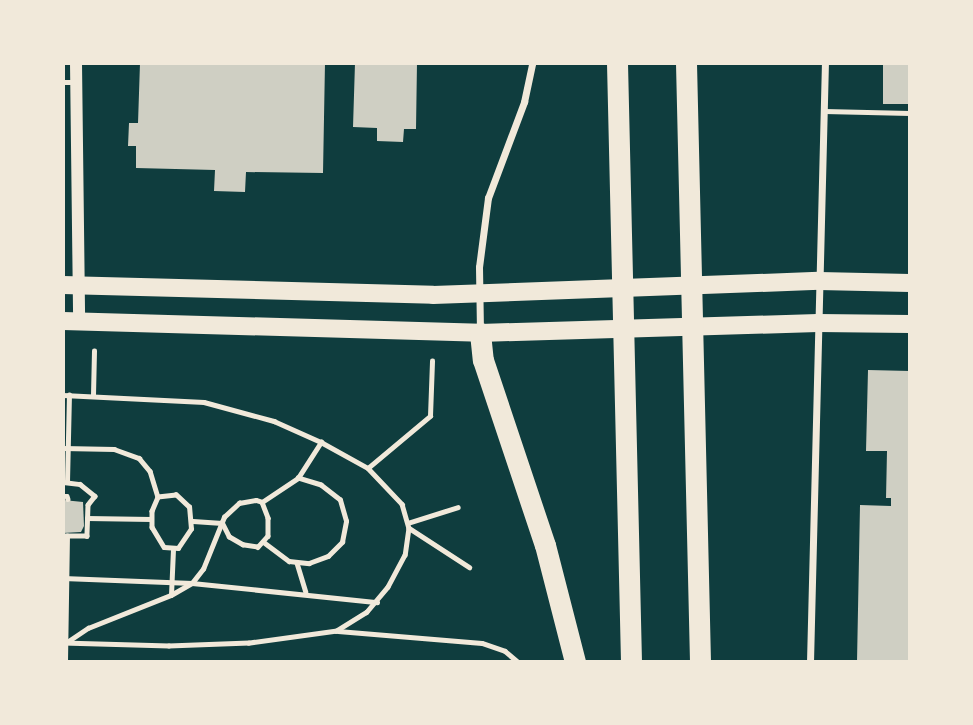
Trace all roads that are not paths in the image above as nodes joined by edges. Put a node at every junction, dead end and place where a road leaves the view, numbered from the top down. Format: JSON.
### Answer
{"nodes":[{"id":1,"x":76,"y":63,"type":"edge"},
{"id":2,"x":532,"y":63,"type":"edge"},
{"id":3,"x":617,"y":63,"type":"edge"},
{"id":4,"x":686,"y":63,"type":"edge"},
{"id":5,"x":825,"y":63,"type":"edge"},
{"id":6,"x":70,"y":82,"type":"edge"},
{"id":7,"x":824,"y":111,"type":"junction"},
{"id":8,"x":910,"y":113,"type":"edge"},
{"id":9,"x":819,"y":281,"type":"junction"},
{"id":10,"x":910,"y":283,"type":"edge"},
{"id":11,"x":71,"y":285,"type":"edge"},
{"id":12,"x":479,"y":295,"type":"junction"},
{"id":13,"x":71,"y":321,"type":"edge"},
{"id":14,"x":818,"y":323,"type":"junction"},
{"id":15,"x":910,"y":324,"type":"edge"},
{"id":16,"x":480,"y":333,"type":"junction"},
{"id":17,"x":575,"y":662,"type":"edge"},
{"id":18,"x":631,"y":662,"type":"edge"},
{"id":19,"x":700,"y":662,"type":"edge"},
{"id":20,"x":810,"y":662,"type":"edge"}],
"edges":[{"from":1,"to":6,"type":"street"},
{"from":2,"to":12,"type":"street"},
{"from":3,"to":18,"type":"highway"},
{"from":4,"to":19,"type":"highway"},
{"from":5,"to":7,"type":"street"},
{"from":6,"to":11,"type":"street"},
{"from":7,"to":8,"type":"lane"},
{"from":7,"to":9,"type":"street"},
{"from":9,"to":10,"type":"main road"},
{"from":9,"to":12,"type":"main road"},
{"from":9,"to":14,"type":"street"},
{"from":11,"to":12,"type":"main road"},
{"from":11,"to":13,"type":"street"},
{"from":12,"to":16,"type":"street"},
{"from":13,"to":16,"type":"main road"},
{"from":14,"to":15,"type":"main road"},
{"from":14,"to":16,"type":"main road"},
{"from":14,"to":20,"type":"street"},
{"from":16,"to":17,"type":"highway"}]}
